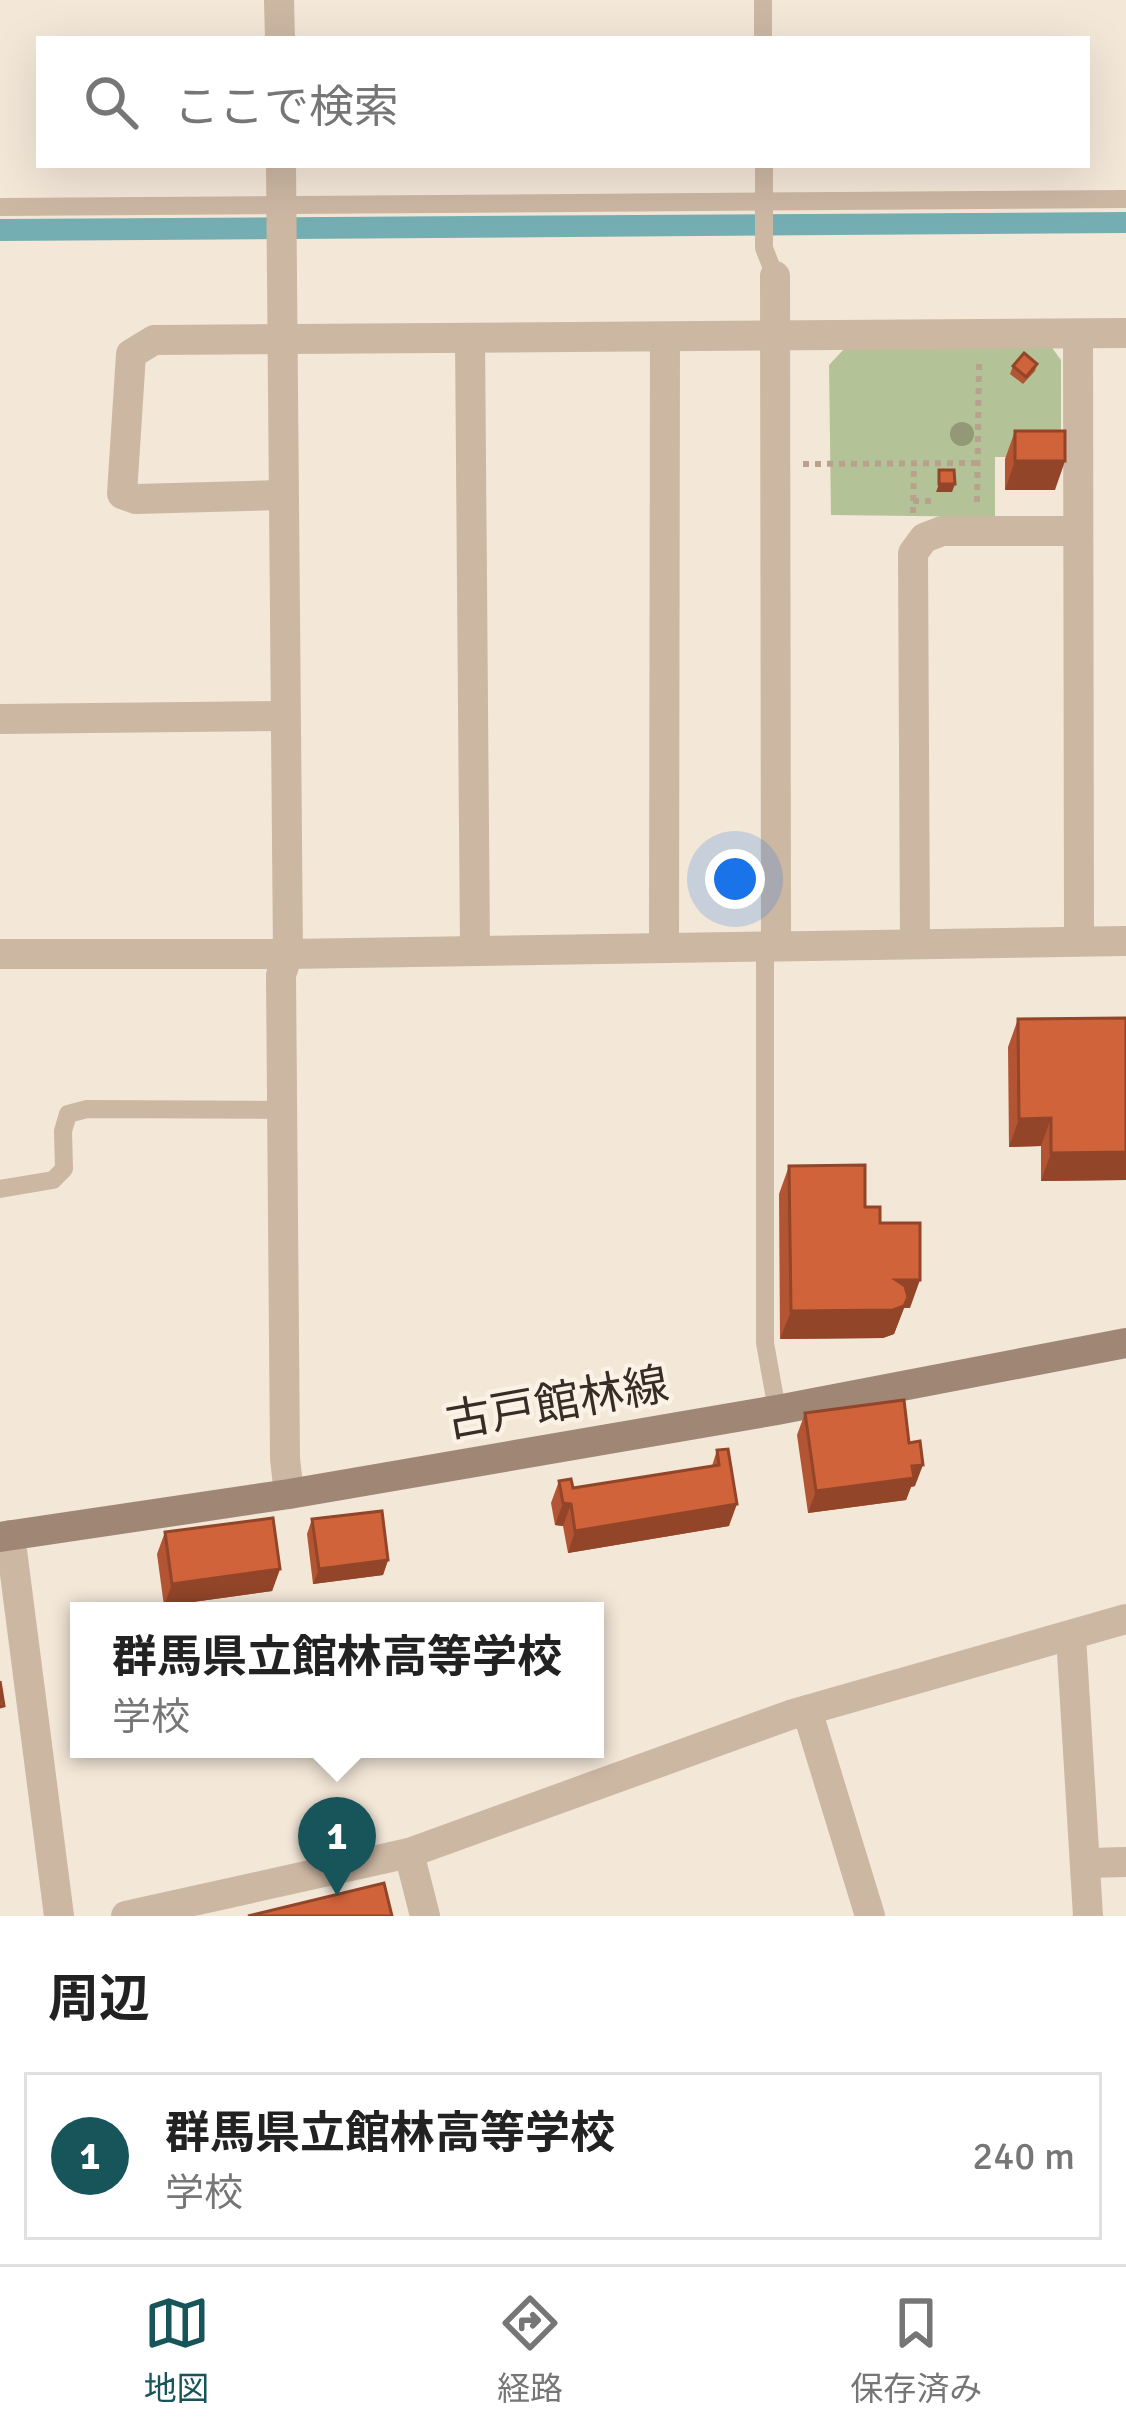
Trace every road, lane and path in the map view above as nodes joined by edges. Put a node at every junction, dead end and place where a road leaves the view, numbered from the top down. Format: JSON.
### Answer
{"nodes":[{"id":1,"x":279,"y":0,"type":"edge"},
{"id":2,"x":763,"y":0,"type":"edge"},
{"id":3,"x":280,"y":36,"type":"edge"},
{"id":4,"x":763,"y":36,"type":"edge"},
{"id":5,"x":281,"y":168,"type":"edge"},
{"id":6,"x":764,"y":168,"type":"edge"},
{"id":7,"x":1126,"y":199,"type":"edge"},
{"id":8,"x":281,"y":204,"type":"junction"},
{"id":9,"x":764,"y":206,"type":"junction"},
{"id":10,"x":0,"y":208,"type":"edge"},
{"id":11,"x":770,"y":262,"type":"joint"},
{"id":12,"x":1126,"y":333,"type":"edge"},
{"id":13,"x":1078,"y":334,"type":"junction"},
{"id":14,"x":665,"y":337,"type":"junction"},
{"id":15,"x":775,"y":337,"type":"junction"},
{"id":16,"x":283,"y":339,"type":"junction"},
{"id":17,"x":470,"y":339,"type":"junction"},
{"id":18,"x":979,"y":346,"type":"dead end"},
{"id":19,"x":914,"y":463,"type":"junction"},
{"id":20,"x":979,"y":463,"type":"junction"},
{"id":21,"x":794,"y":464,"type":"dead end"},
{"id":22,"x":283,"y":495,"type":"junction"},
{"id":23,"x":913,"y":501,"type":"junction"},
{"id":24,"x":935,"y":501,"type":"dead end"},
{"id":25,"x":958,"y":501,"type":"dead end"},
{"id":26,"x":1076,"y":531,"type":"junction"},
{"id":27,"x":924,"y":538,"type":"junction"},
{"id":28,"x":285,"y":716,"type":"junction"},
{"id":29,"x":0,"y":719,"type":"edge"},
{"id":30,"x":1079,"y":941,"type":"junction"},
{"id":31,"x":1126,"y":941,"type":"edge"},
{"id":32,"x":770,"y":944,"type":"junction"},
{"id":33,"x":915,"y":944,"type":"junction"},
{"id":34,"x":664,"y":946,"type":"junction"},
{"id":35,"x":475,"y":950,"type":"junction"},
{"id":36,"x":0,"y":954,"type":"edge"},
{"id":37,"x":288,"y":954,"type":"junction"},
{"id":38,"x":283,"y":1110,"type":"junction"},
{"id":39,"x":0,"y":1189,"type":"edge"},
{"id":40,"x":1126,"y":1343,"type":"edge"},
{"id":41,"x":777,"y":1410,"type":"junction"},
{"id":42,"x":289,"y":1493,"type":"junction"},
{"id":43,"x":5,"y":1536,"type":"edge"},
{"id":44,"x":1126,"y":1619,"type":"edge"},
{"id":45,"x":1071,"y":1636,"type":"junction"},
{"id":46,"x":807,"y":1711,"type":"junction"},
{"id":47,"x":409,"y":1853,"type":"junction"},
{"id":48,"x":1126,"y":1862,"type":"edge"},
{"id":49,"x":1087,"y":1863,"type":"junction"},
{"id":50,"x":58,"y":1916,"type":"edge"},
{"id":51,"x":126,"y":1916,"type":"edge"},
{"id":52,"x":425,"y":1916,"type":"edge"},
{"id":53,"x":870,"y":1916,"type":"edge"},
{"id":54,"x":1088,"y":1916,"type":"edge"}],
"edges":[{"from":1,"to":3,"type":"street"},
{"from":2,"to":4,"type":"lane"},
{"from":5,"to":8,"type":"street"},
{"from":6,"to":9,"type":"lane"},
{"from":7,"to":9,"type":"lane"},
{"from":8,"to":9,"type":"lane"},
{"from":8,"to":10,"type":"lane"},
{"from":8,"to":16,"type":"street"},
{"from":9,"to":11,"type":"lane"},
{"from":11,"to":15,"type":"street"},
{"from":12,"to":13,"type":"street"},
{"from":13,"to":15,"type":"street"},
{"from":13,"to":26,"type":"street"},
{"from":14,"to":15,"type":"street"},
{"from":14,"to":17,"type":"street"},
{"from":14,"to":34,"type":"street"},
{"from":15,"to":32,"type":"street"},
{"from":16,"to":17,"type":"street"},
{"from":16,"to":22,"type":"street"},
{"from":16,"to":22,"type":"street"},
{"from":17,"to":35,"type":"street"},
{"from":18,"to":20,"type":"path"},
{"from":19,"to":20,"type":"path"},
{"from":19,"to":21,"type":"path"},
{"from":19,"to":23,"type":"path"},
{"from":20,"to":25,"type":"path"},
{"from":22,"to":28,"type":"street"},
{"from":23,"to":24,"type":"path"},
{"from":23,"to":27,"type":"path"},
{"from":26,"to":27,"type":"street"},
{"from":26,"to":30,"type":"street"},
{"from":27,"to":33,"type":"street"},
{"from":28,"to":29,"type":"street"},
{"from":28,"to":37,"type":"street"},
{"from":30,"to":31,"type":"street"},
{"from":30,"to":33,"type":"street"},
{"from":32,"to":33,"type":"street"},
{"from":32,"to":34,"type":"street"},
{"from":32,"to":41,"type":"lane"},
{"from":34,"to":35,"type":"street"},
{"from":35,"to":37,"type":"street"},
{"from":36,"to":37,"type":"street"},
{"from":37,"to":38,"type":"street"},
{"from":38,"to":39,"type":"lane"},
{"from":38,"to":42,"type":"street"},
{"from":40,"to":41,"type":"main road","name":"古戸館林線"},
{"from":41,"to":42,"type":"main road","name":"古戸館林線"},
{"from":42,"to":43,"type":"main road","name":"古戸館林線"},
{"from":43,"to":50,"type":"street"},
{"from":44,"to":45,"type":"street"},
{"from":45,"to":46,"type":"street"},
{"from":45,"to":49,"type":"street"},
{"from":46,"to":47,"type":"street"},
{"from":46,"to":53,"type":"street"},
{"from":47,"to":51,"type":"street"},
{"from":47,"to":52,"type":"street"},
{"from":48,"to":49,"type":"street"},
{"from":49,"to":54,"type":"street"}]}
